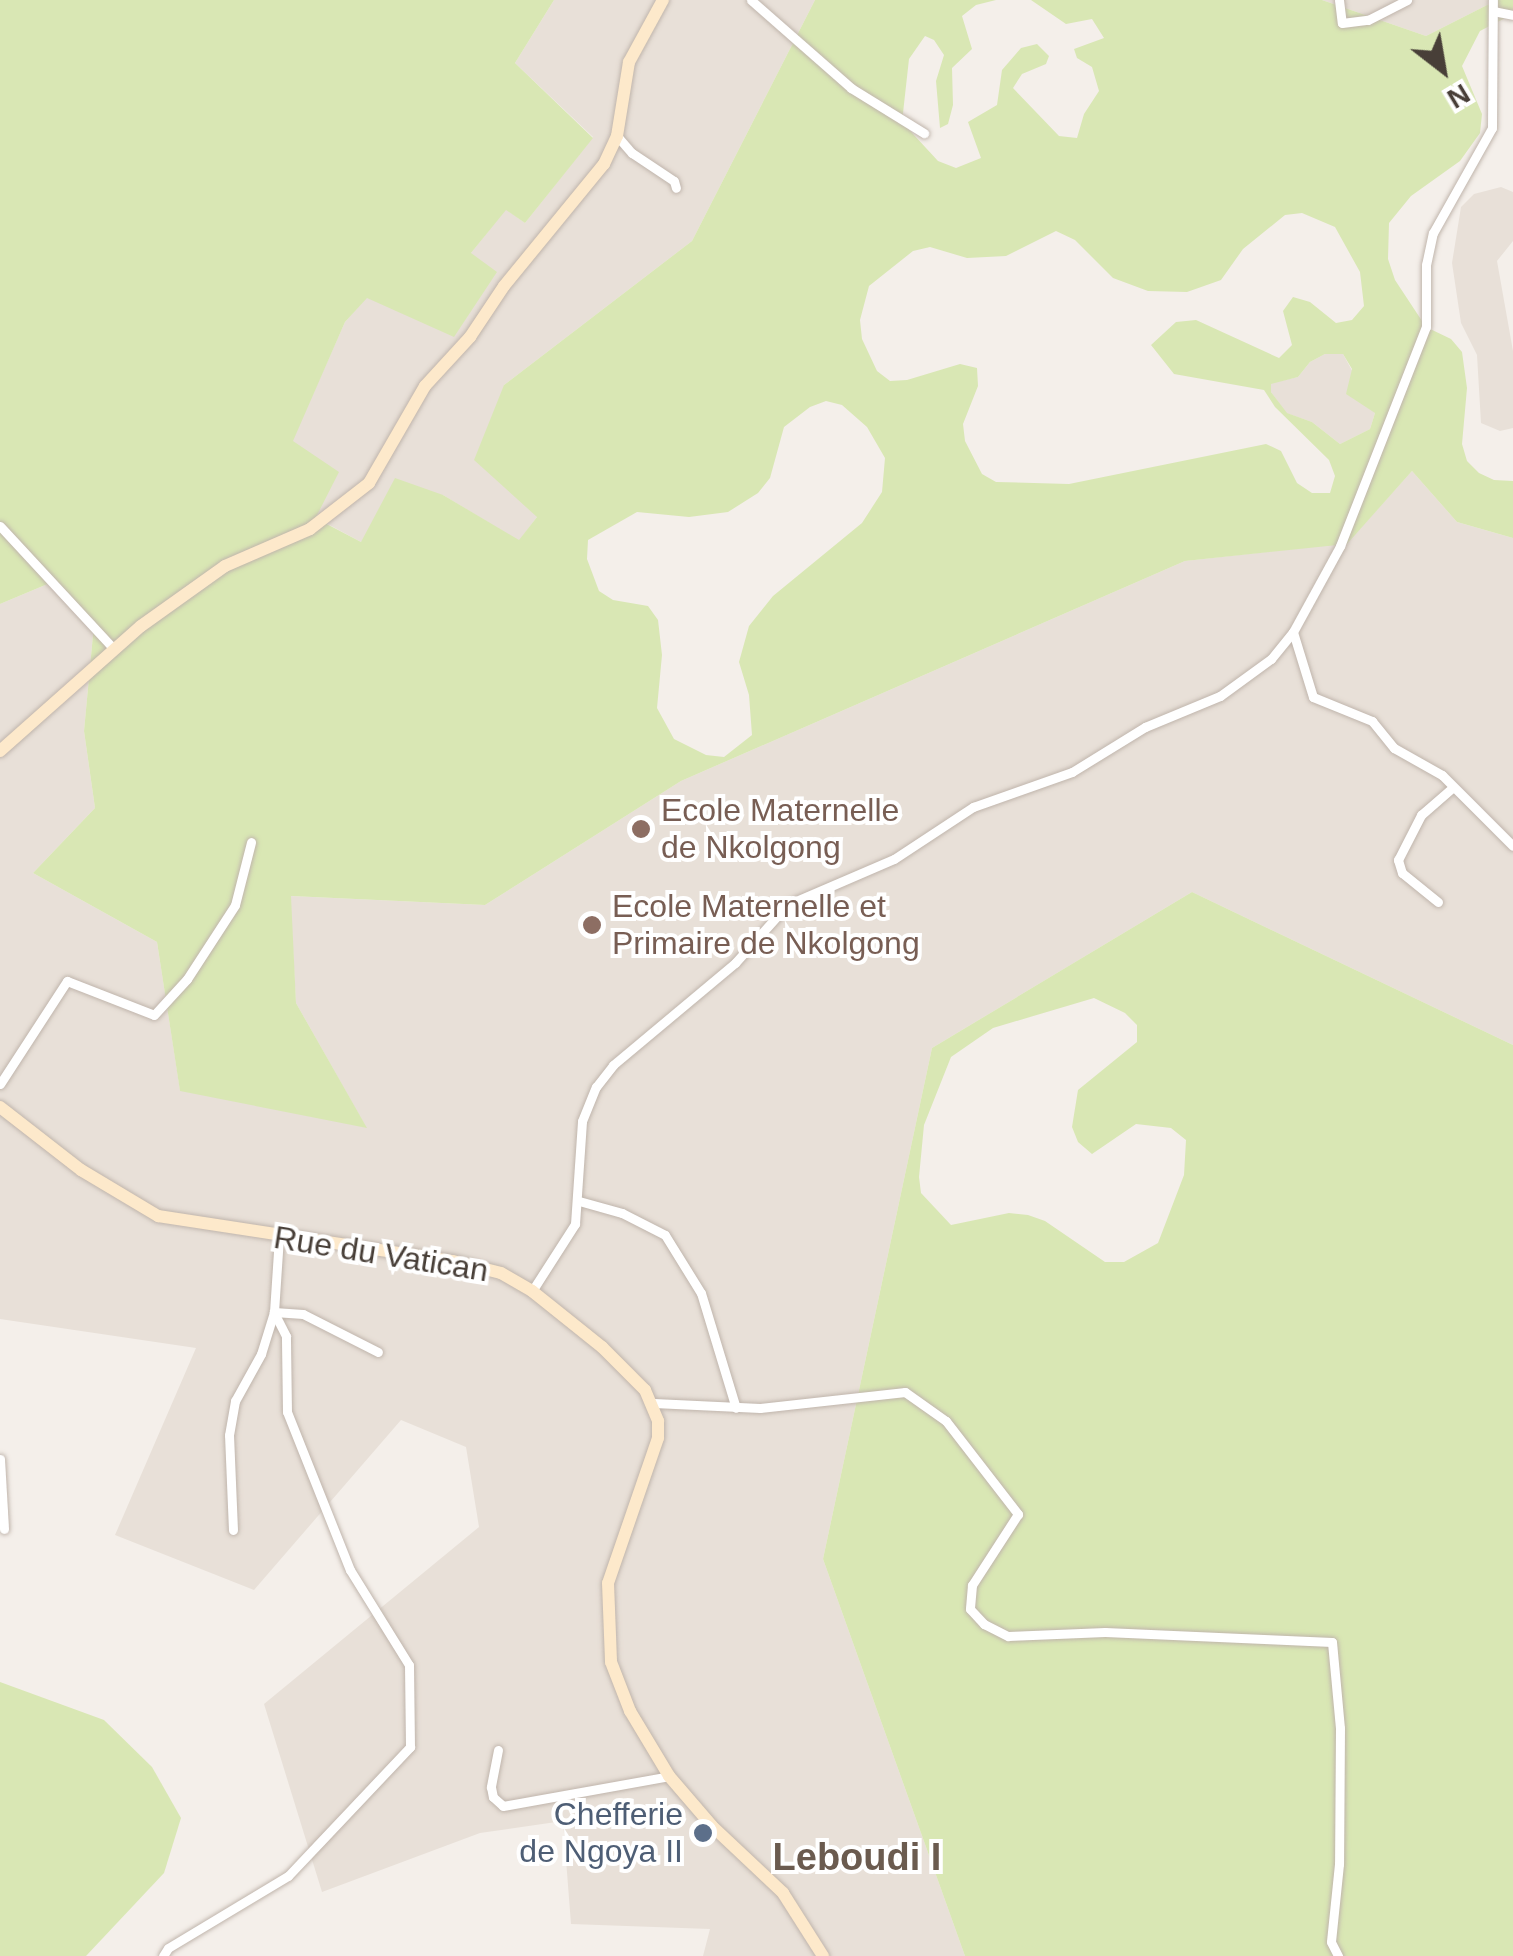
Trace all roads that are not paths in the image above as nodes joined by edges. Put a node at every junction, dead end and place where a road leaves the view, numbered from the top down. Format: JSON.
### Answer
{"nodes":[{"id":1,"x":663,"y":0,"type":"edge"},
{"id":2,"x":751,"y":0,"type":"edge"},
{"id":3,"x":1339,"y":0,"type":"edge"},
{"id":4,"x":1407,"y":0,"type":"edge"},
{"id":5,"x":1493,"y":6,"type":"edge"},
{"id":6,"x":1513,"y":15,"type":"edge"},
{"id":7,"x":924,"y":133,"type":"dead end"},
{"id":8,"x":617,"y":136,"type":"junction"},
{"id":9,"x":676,"y":188,"type":"dead end"},
{"id":10,"x":1,"y":529,"type":"edge"},
{"id":11,"x":1293,"y":632,"type":"junction"},
{"id":12,"x":114,"y":649,"type":"junction"},
{"id":13,"x":0,"y":751,"type":"edge"},
{"id":14,"x":1452,"y":788,"type":"junction"},
{"id":15,"x":251,"y":842,"type":"dead end"},
{"id":16,"x":1513,"y":846,"type":"edge"},
{"id":17,"x":1438,"y":902,"type":"dead end"},
{"id":18,"x":0,"y":1084,"type":"edge"},
{"id":19,"x":0,"y":1107,"type":"edge"},
{"id":20,"x":579,"y":1201,"type":"junction"},
{"id":21,"x":278,"y":1236,"type":"junction"},
{"id":22,"x":532,"y":1291,"type":"junction"},
{"id":23,"x":274,"y":1312,"type":"junction"},
{"id":24,"x":378,"y":1352,"type":"dead end"},
{"id":25,"x":654,"y":1404,"type":"junction"},
{"id":26,"x":736,"y":1408,"type":"junction"},
{"id":27,"x":0,"y":1459,"type":"edge"},
{"id":28,"x":4,"y":1529,"type":"dead end"},
{"id":29,"x":233,"y":1530,"type":"dead end"},
{"id":30,"x":498,"y":1750,"type":"dead end"},
{"id":31,"x":669,"y":1776,"type":"junction"},
{"id":32,"x":163,"y":1956,"type":"edge"},
{"id":33,"x":823,"y":1956,"type":"edge"},
{"id":34,"x":1338,"y":1956,"type":"edge"}],
"edges":[{"from":1,"to":8,"type":"street"},
{"from":2,"to":7,"type":"street"},
{"from":3,"to":4,"type":"street"},
{"from":5,"to":6,"type":"street"},
{"from":5,"to":11,"type":"street"},
{"from":8,"to":9,"type":"street"},
{"from":8,"to":12,"type":"street"},
{"from":10,"to":12,"type":"street"},
{"from":11,"to":14,"type":"street"},
{"from":11,"to":20,"type":"street"},
{"from":12,"to":13,"type":"street"},
{"from":14,"to":16,"type":"street"},
{"from":14,"to":17,"type":"street"},
{"from":15,"to":18,"type":"street"},
{"from":19,"to":21,"type":"street","name":"Rue du Vatican"},
{"from":20,"to":22,"type":"street"},
{"from":20,"to":26,"type":"street"},
{"from":21,"to":22,"type":"street","name":"Rue du Vatican"},
{"from":21,"to":23,"type":"street"},
{"from":22,"to":25,"type":"street","name":"Rue du Vatican"},
{"from":23,"to":24,"type":"street"},
{"from":23,"to":29,"type":"street"},
{"from":23,"to":32,"type":"street"},
{"from":25,"to":26,"type":"street"},
{"from":25,"to":31,"type":"street"},
{"from":26,"to":34,"type":"street"},
{"from":27,"to":28,"type":"street"},
{"from":30,"to":31,"type":"street"},
{"from":31,"to":33,"type":"street"}]}
